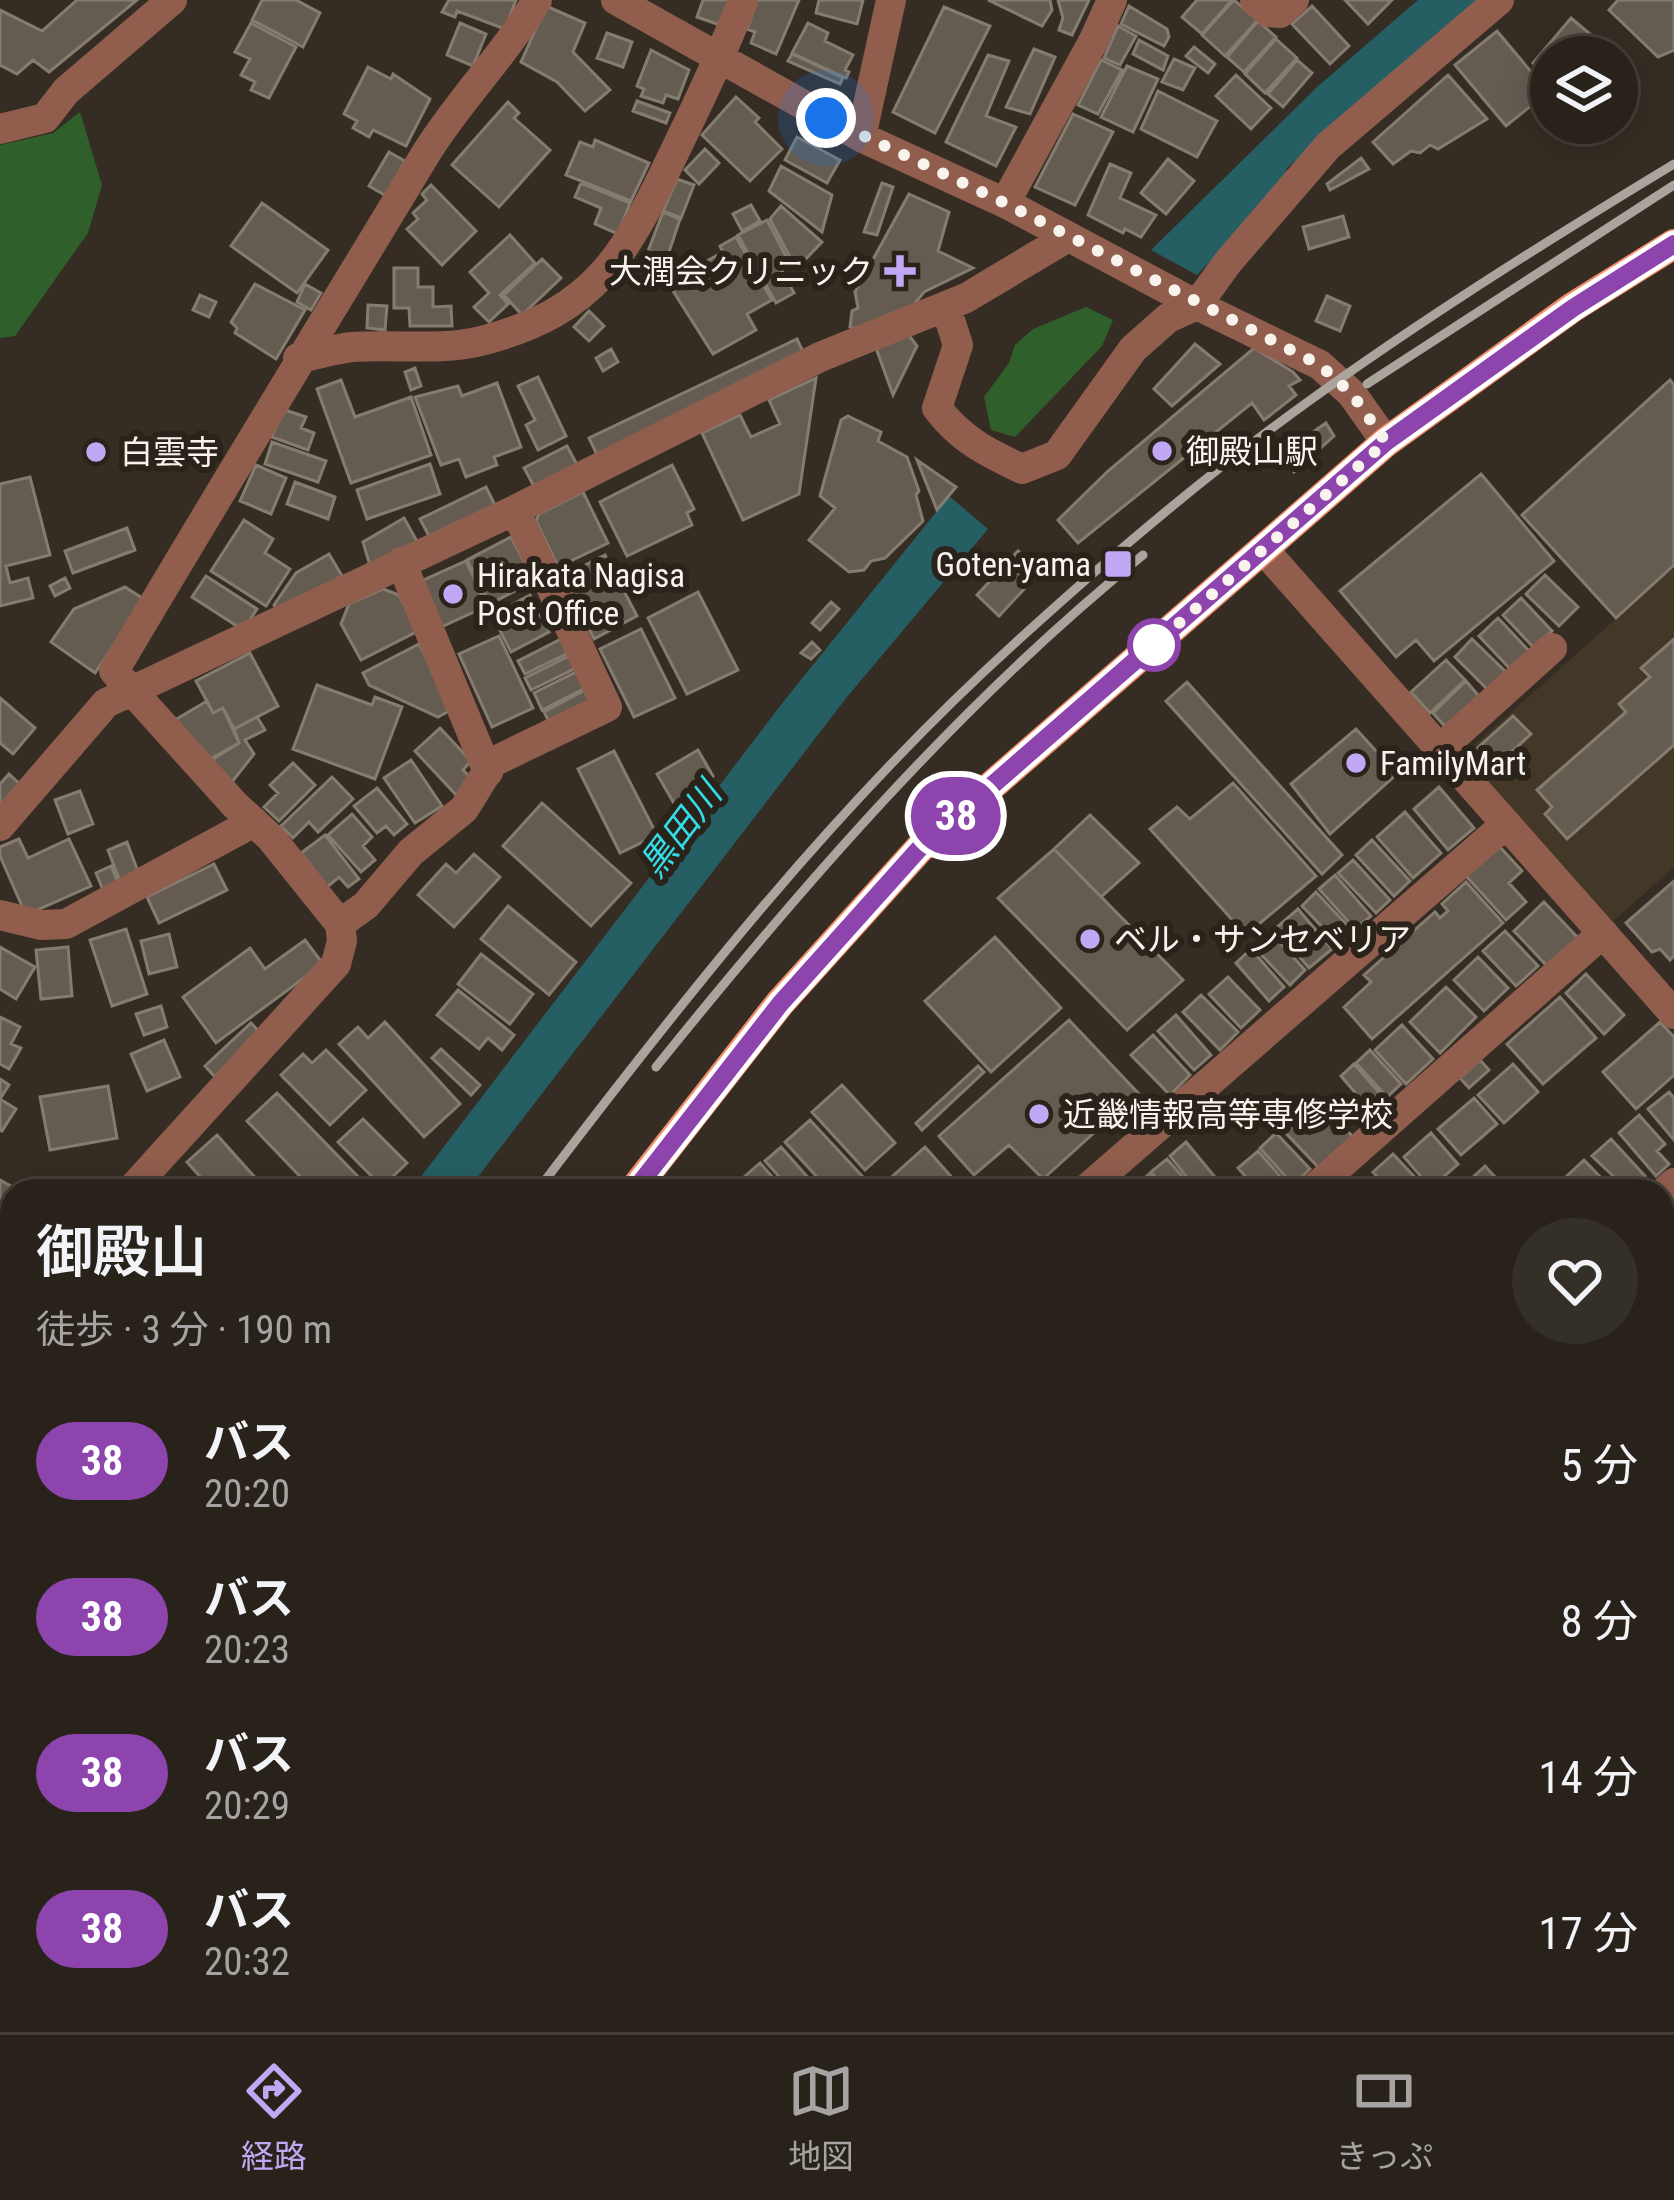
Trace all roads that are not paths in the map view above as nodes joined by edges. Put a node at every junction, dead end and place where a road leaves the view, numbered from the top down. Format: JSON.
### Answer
{"nodes":[{"id":1,"x":172,"y":0,"type":"edge"},
{"id":2,"x":537,"y":0,"type":"edge"},
{"id":3,"x":616,"y":0,"type":"edge"},
{"id":4,"x":743,"y":0,"type":"edge"},
{"id":5,"x":891,"y":0,"type":"edge"},
{"id":6,"x":1112,"y":0,"type":"edge"},
{"id":7,"x":1256,"y":0,"type":"edge"},
{"id":8,"x":1294,"y":0,"type":"edge"},
{"id":9,"x":1498,"y":0,"type":"edge"},
{"id":10,"x":720,"y":58,"type":"junction"},
{"id":11,"x":0,"y":129,"type":"edge"},
{"id":12,"x":861,"y":137,"type":"junction"},
{"id":13,"x":1005,"y":203,"type":"junction"},
{"id":14,"x":1068,"y":237,"type":"junction"},
{"id":15,"x":1674,"y":244,"type":"edge"},
{"id":16,"x":1197,"y":305,"type":"junction"},
{"id":17,"x":946,"y":308,"type":"junction"},
{"id":18,"x":298,"y":358,"type":"junction"},
{"id":19,"x":1386,"y":442,"type":"junction"},
{"id":20,"x":514,"y":510,"type":"junction"},
{"id":21,"x":1264,"y":550,"type":"junction"},
{"id":22,"x":401,"y":562,"type":"junction"},
{"id":23,"x":1552,"y":648,"type":"dead end"},
{"id":24,"x":133,"y":693,"type":"junction"},
{"id":25,"x":1440,"y":749,"type":"junction"},
{"id":26,"x":488,"y":772,"type":"junction"},
{"id":27,"x":254,"y":822,"type":"junction"},
{"id":28,"x":1506,"y":824,"type":"junction"},
{"id":29,"x":0,"y":826,"type":"edge"},
{"id":30,"x":0,"y":915,"type":"edge"},
{"id":31,"x":340,"y":924,"type":"junction"},
{"id":32,"x":1603,"y":933,"type":"junction"},
{"id":33,"x":1674,"y":1014,"type":"edge"},
{"id":34,"x":141,"y":1179,"type":"edge"},
{"id":35,"x":644,"y":1179,"type":"edge"},
{"id":36,"x":1098,"y":1179,"type":"edge"},
{"id":37,"x":1325,"y":1179,"type":"edge"}],
"edges":[{"from":1,"to":11,"type":"street"},
{"from":2,"to":18,"type":"street"},
{"from":3,"to":10,"type":"street"},
{"from":4,"to":10,"type":"street"},
{"from":5,"to":12,"type":"street"},
{"from":6,"to":13,"type":"street"},
{"from":7,"to":8,"type":"street"},
{"from":9,"to":16,"type":"street"},
{"from":10,"to":12,"type":"street"},
{"from":10,"to":18,"type":"street"},
{"from":12,"to":13,"type":"street"},
{"from":13,"to":14,"type":"street"},
{"from":14,"to":16,"type":"street"},
{"from":14,"to":17,"type":"street"},
{"from":15,"to":19,"type":"main road"},
{"from":16,"to":17,"type":"street"},
{"from":16,"to":19,"type":"street"},
{"from":17,"to":20,"type":"street"},
{"from":18,"to":24,"type":"street"},
{"from":19,"to":21,"type":"main road"},
{"from":20,"to":22,"type":"street"},
{"from":20,"to":26,"type":"street"},
{"from":21,"to":25,"type":"street"},
{"from":21,"to":35,"type":"main road"},
{"from":22,"to":24,"type":"street"},
{"from":22,"to":26,"type":"street"},
{"from":23,"to":25,"type":"street"},
{"from":24,"to":27,"type":"street"},
{"from":24,"to":29,"type":"street"},
{"from":25,"to":28,"type":"street"},
{"from":26,"to":31,"type":"street"},
{"from":27,"to":30,"type":"street"},
{"from":27,"to":31,"type":"street"},
{"from":28,"to":32,"type":"street"},
{"from":28,"to":36,"type":"street"},
{"from":31,"to":34,"type":"street"},
{"from":32,"to":33,"type":"street"},
{"from":32,"to":37,"type":"street"}]}
